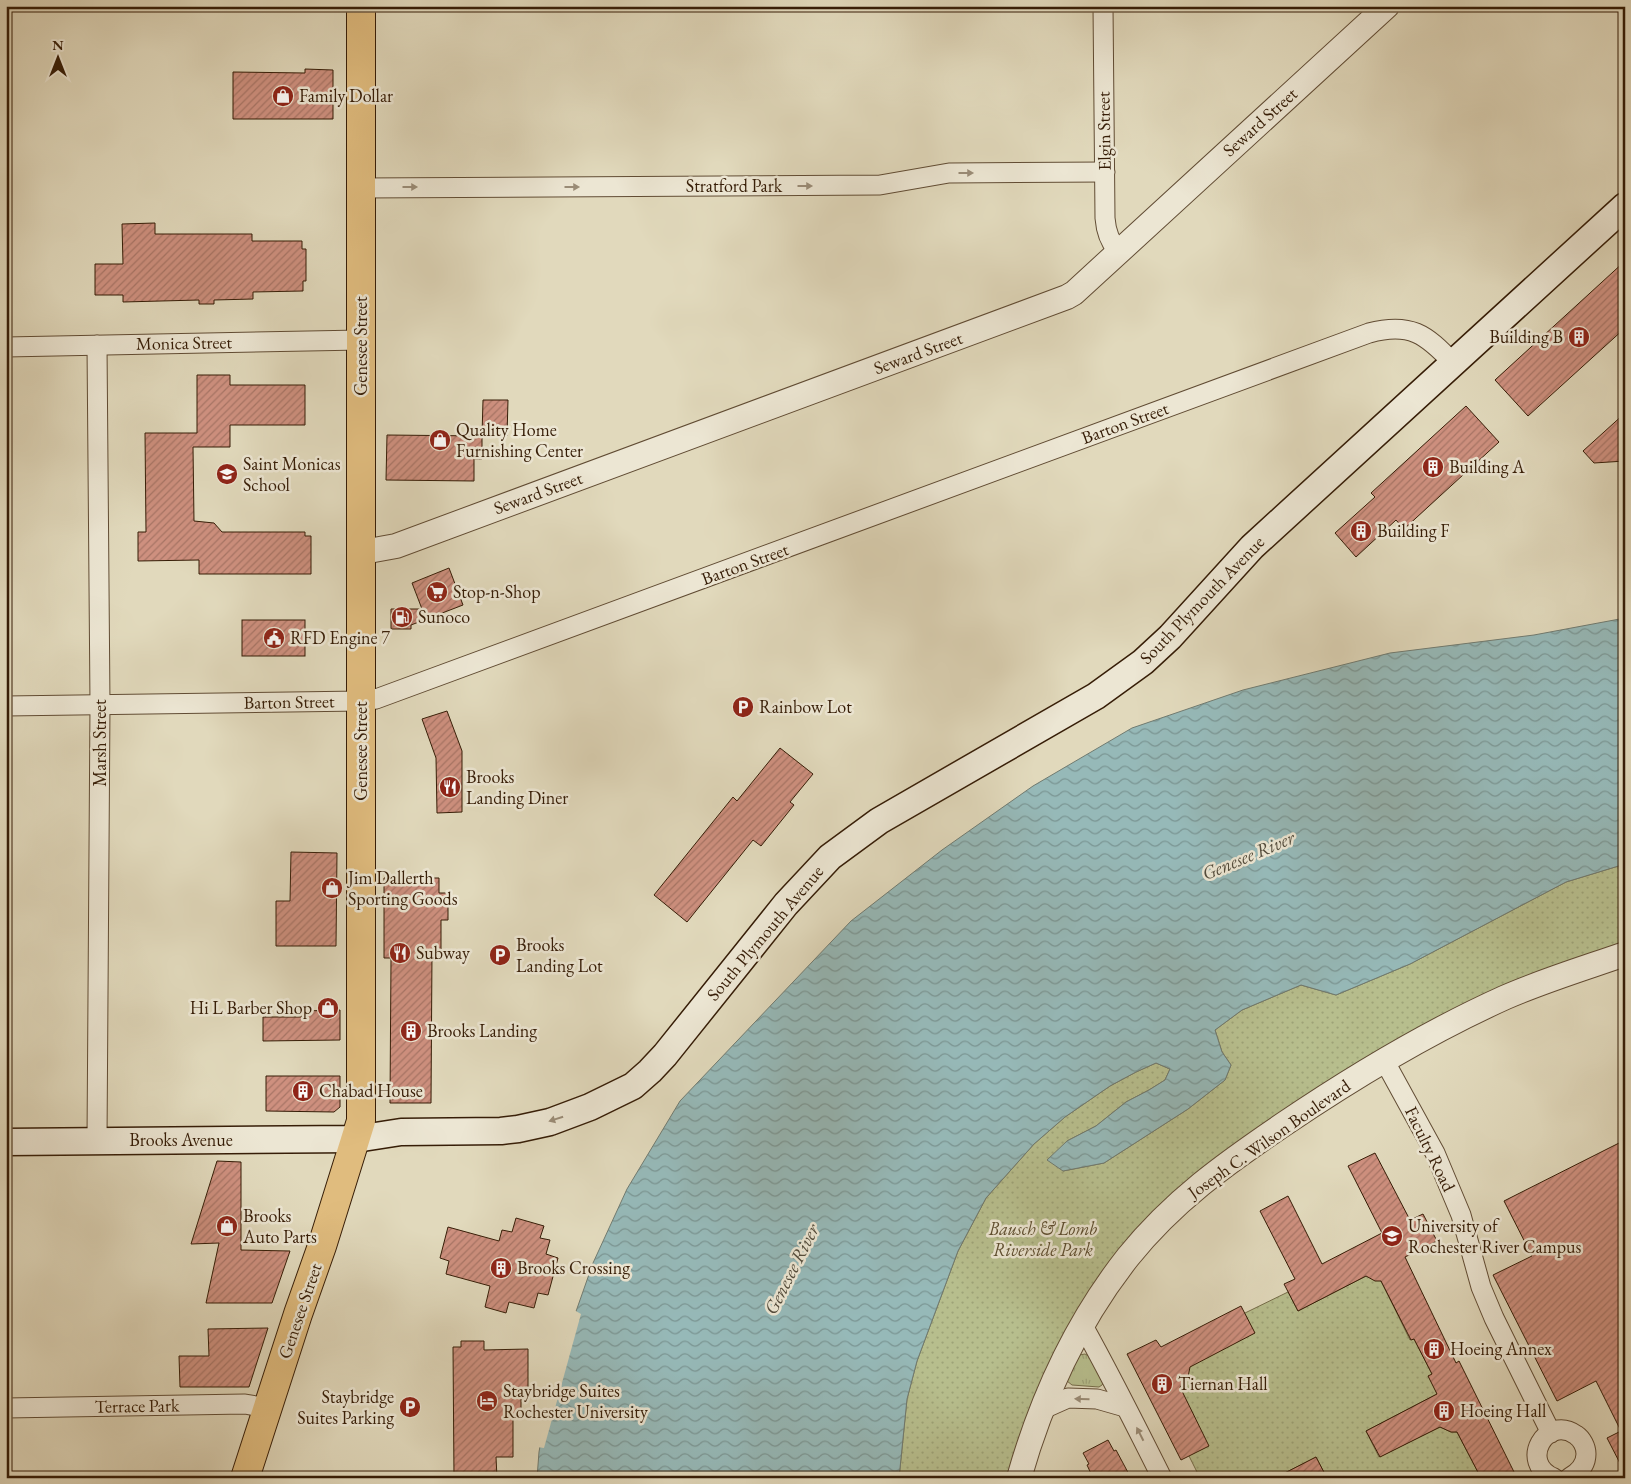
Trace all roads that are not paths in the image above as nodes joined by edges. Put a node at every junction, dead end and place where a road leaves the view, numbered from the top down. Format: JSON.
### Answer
{"nodes":[{"id":1,"x":361,"y":6,"type":"edge"},
{"id":2,"x":1103,"y":6,"type":"edge"},
{"id":3,"x":1387,"y":6,"type":"edge"},
{"id":4,"x":1105,"y":172,"type":"junction"},
{"id":5,"x":361,"y":188,"type":"junction"},
{"id":6,"x":1625,"y":206,"type":"edge"},
{"id":7,"x":1119,"y":252,"type":"junction"},
{"id":8,"x":361,"y":340,"type":"junction"},
{"id":9,"x":97,"y":345,"type":"junction"},
{"id":10,"x":6,"y":347,"type":"edge"},
{"id":11,"x":1453,"y":363,"type":"junction"},
{"id":12,"x":361,"y":551,"type":"junction"},
{"id":13,"x":361,"y":701,"type":"junction"},
{"id":14,"x":100,"y":704,"type":"junction"},
{"id":15,"x":6,"y":706,"type":"edge"},
{"id":16,"x":1625,"y":954,"type":"edge"},
{"id":17,"x":1384,"y":1060,"type":"junction"},
{"id":18,"x":356,"y":1139,"type":"junction"},
{"id":19,"x":97,"y":1140,"type":"junction"},
{"id":20,"x":6,"y":1142,"type":"edge"},
{"id":21,"x":1082,"y":1324,"type":"junction"},
{"id":22,"x":1125,"y":1407,"type":"junction"},
{"id":23,"x":6,"y":1408,"type":"edge"},
{"id":24,"x":267,"y":1408,"type":"junction"},
{"id":25,"x":1041,"y":1410,"type":"junction"},
{"id":26,"x":1550,"y":1433,"type":"junction"},
{"id":27,"x":245,"y":1478,"type":"edge"},
{"id":28,"x":1019,"y":1478,"type":"edge"},
{"id":29,"x":1162,"y":1478,"type":"edge"},
{"id":30,"x":1554,"y":1478,"type":"edge"},
{"id":31,"x":1569,"y":1478,"type":"edge"}],
"edges":[{"from":1,"to":5,"type":"main road","name":"Genesee Street"},
{"from":2,"to":4,"type":"street","name":"Elgin Street"},
{"from":3,"to":7,"type":"street","name":"Seward Street"},
{"from":5,"to":4,"type":"street","name":"Stratford Park","one_way":true},
{"from":4,"to":7,"type":"street","name":"Elgin Street"},
{"from":5,"to":8,"type":"main road","name":"Genesee Street"},
{"from":6,"to":11,"type":"main road","name":"South Plymouth Avenue"},
{"from":7,"to":12,"type":"street","name":"Seward Street"},
{"from":8,"to":9,"type":"street","name":"Monica Street"},
{"from":8,"to":12,"type":"main road","name":"Genesee Street"},
{"from":9,"to":10,"type":"street","name":"Monica Street"},
{"from":9,"to":14,"type":"street","name":"Marsh Street"},
{"from":11,"to":13,"type":"street","name":"Barton Street"},
{"from":11,"to":18,"type":"main road","name":"South Plymouth Avenue"},
{"from":12,"to":13,"type":"main road","name":"Genesee Street"},
{"from":13,"to":14,"type":"street","name":"Barton Street"},
{"from":13,"to":18,"type":"main road","name":"Genesee Street"},
{"from":14,"to":15,"type":"street","name":"Barton Street"},
{"from":14,"to":19,"type":"street","name":"Marsh Street"},
{"from":16,"to":17,"type":"street","name":"Joseph C. Wilson Boulevard"},
{"from":17,"to":21,"type":"street","name":"Joseph C. Wilson Boulevard"},
{"from":17,"to":26,"type":"street","name":"Faculty Road"},
{"from":18,"to":19,"type":"main road","name":"Brooks Avenue"},
{"from":18,"to":24,"type":"main road","name":"Genesee Street"},
{"from":19,"to":20,"type":"main road","name":"Brooks Avenue"},
{"from":21,"to":22,"type":"street"},
{"from":21,"to":25,"type":"street","name":"Joseph C. Wilson Boulevard"},
{"from":22,"to":25,"type":"street","one_way":true},
{"from":29,"to":22,"type":"street","one_way":true},
{"from":23,"to":24,"type":"street","name":"Terrace Park"},
{"from":24,"to":27,"type":"main road","name":"Genesee Street"},
{"from":25,"to":28,"type":"street","name":"Joseph C. Wilson Boulevard"},
{"from":26,"to":30,"type":"street"},
{"from":26,"to":31,"type":"street"}]}
